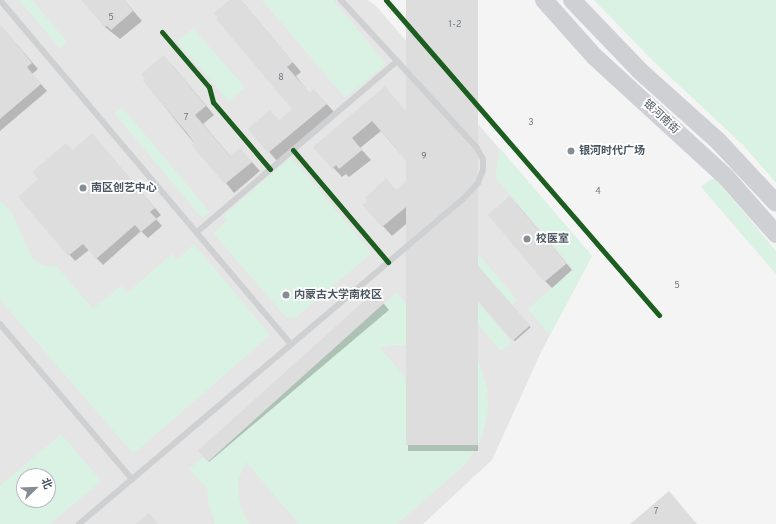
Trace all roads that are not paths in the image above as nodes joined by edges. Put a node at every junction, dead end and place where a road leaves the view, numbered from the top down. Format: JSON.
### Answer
{"nodes":[{"id":1,"x":0,"y":0,"type":"edge"},
{"id":2,"x":341,"y":0,"type":"edge"},
{"id":3,"x":544,"y":0,"type":"edge"},
{"id":4,"x":572,"y":0,"type":"edge"},
{"id":5,"x":397,"y":61,"type":"junction"},
{"id":6,"x":776,"y":203,"type":"edge"},
{"id":7,"x":197,"y":232,"type":"junction"},
{"id":8,"x":776,"y":234,"type":"edge"},
{"id":9,"x":0,"y":324,"type":"edge"},
{"id":10,"x":291,"y":344,"type":"junction"},
{"id":11,"x":132,"y":479,"type":"junction"},
{"id":12,"x":79,"y":524,"type":"edge"}],
"edges":[{"from":1,"to":7,"type":"lane"},
{"from":2,"to":5,"type":"lane"},
{"from":3,"to":8,"type":"main road","name":"银河南街"},
{"from":4,"to":6,"type":"main road","name":"银河南街"},
{"from":5,"to":7,"type":"lane"},
{"from":5,"to":10,"type":"lane"},
{"from":7,"to":10,"type":"lane"},
{"from":9,"to":11,"type":"lane"},
{"from":10,"to":11,"type":"lane"},
{"from":11,"to":12,"type":"lane"}]}
